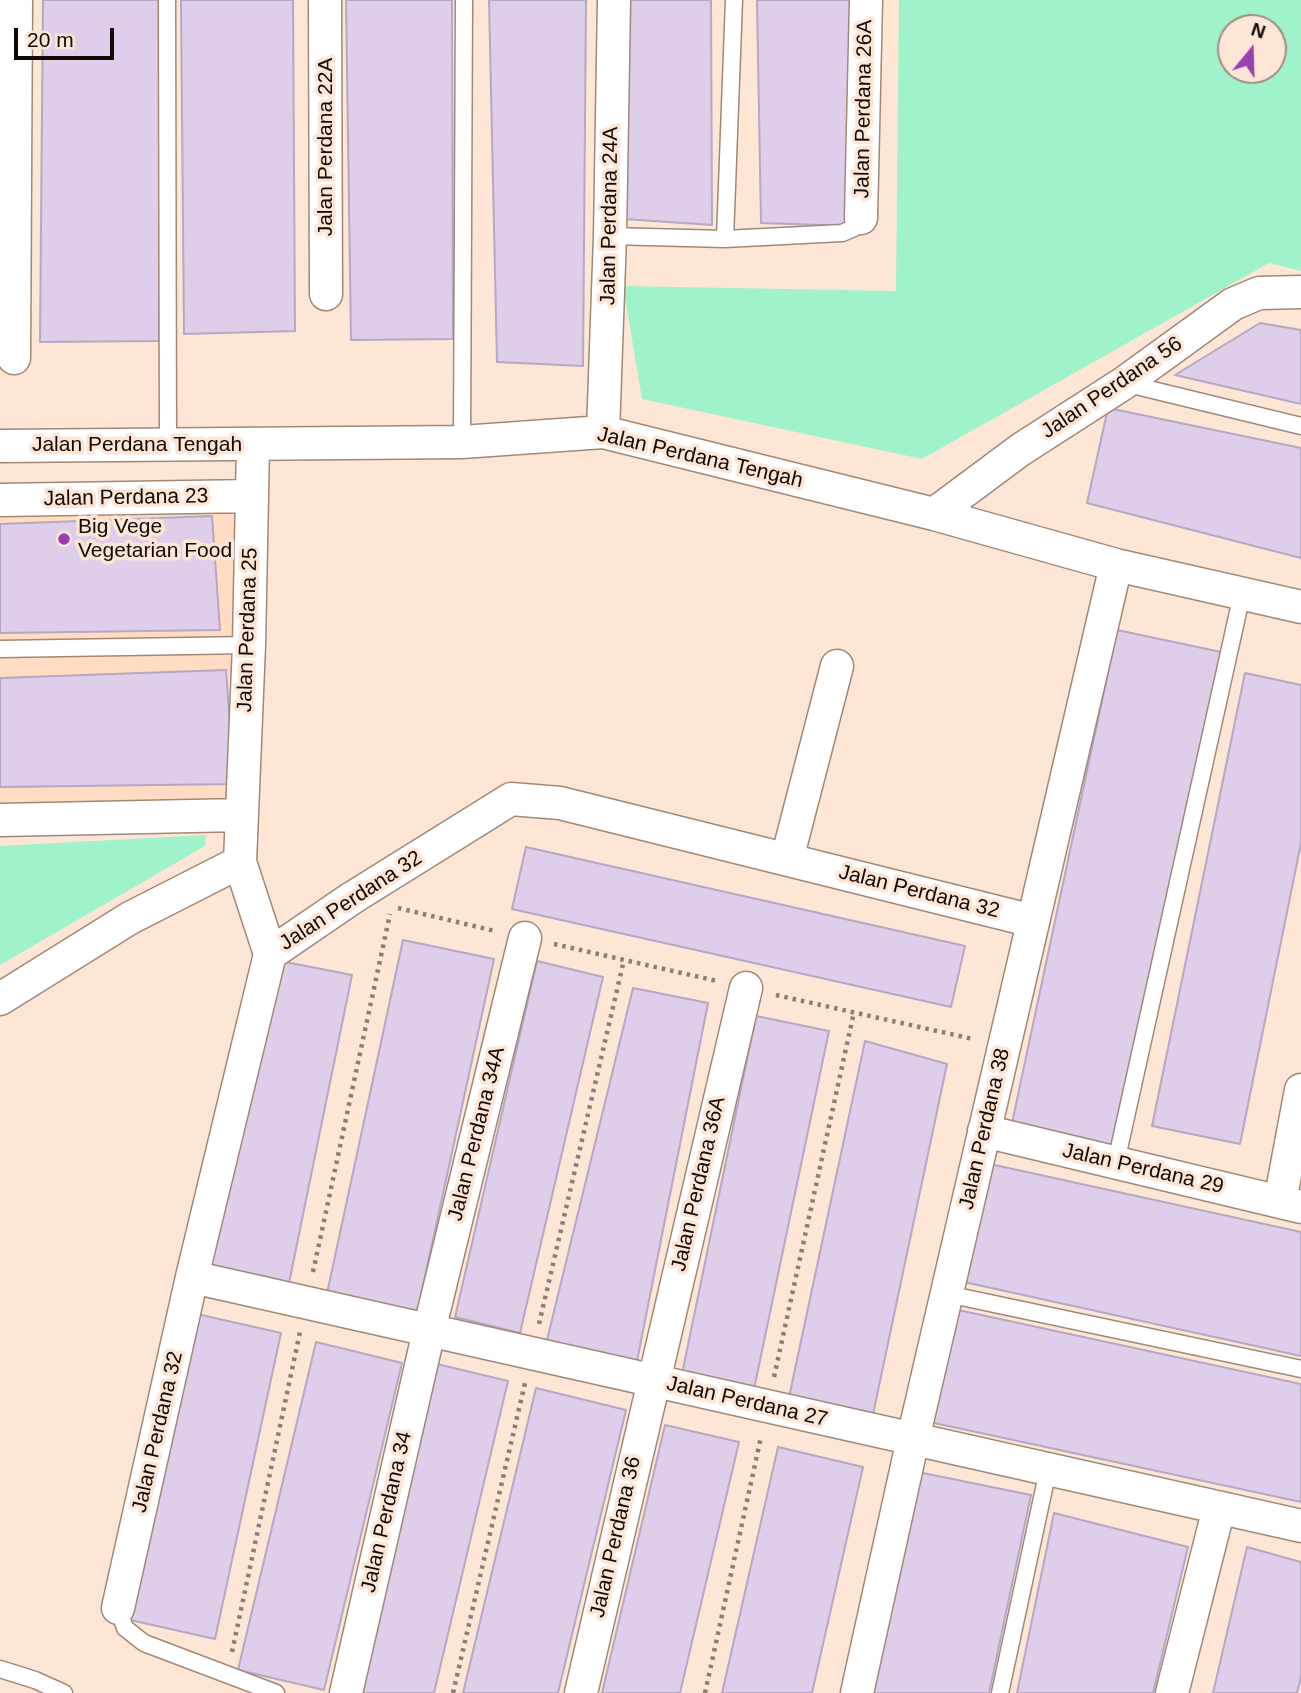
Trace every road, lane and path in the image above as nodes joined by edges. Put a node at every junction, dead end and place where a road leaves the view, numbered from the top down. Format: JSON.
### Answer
{"nodes":[{"id":1,"x":16,"y":0,"type":"edge"},
{"id":2,"x":167,"y":0,"type":"edge"},
{"id":3,"x":325,"y":0,"type":"edge"},
{"id":4,"x":464,"y":0,"type":"edge"},
{"id":5,"x":614,"y":0,"type":"edge"},
{"id":6,"x":734,"y":0,"type":"edge"},
{"id":7,"x":866,"y":0,"type":"edge"},
{"id":8,"x":861,"y":218,"type":"joint"},
{"id":9,"x":610,"y":236,"type":"junction"},
{"id":10,"x":725,"y":240,"type":"junction"},
{"id":11,"x":1301,"y":292,"type":"edge"},
{"id":12,"x":326,"y":295,"type":"dead end"},
{"id":13,"x":14,"y":358,"type":"dead end"},
{"id":14,"x":1124,"y":383,"type":"junction"},
{"id":15,"x":1301,"y":426,"type":"edge"},
{"id":16,"x":603,"y":432,"type":"junction"},
{"id":17,"x":462,"y":442,"type":"junction"},
{"id":18,"x":168,"y":444,"type":"junction"},
{"id":19,"x":253,"y":445,"type":"junction"},
{"id":20,"x":0,"y":446,"type":"edge"},
{"id":21,"x":252,"y":496,"type":"junction"},
{"id":22,"x":0,"y":499,"type":"edge"},
{"id":23,"x":934,"y":514,"type":"junction"},
{"id":24,"x":1116,"y":565,"type":"junction"},
{"id":25,"x":1242,"y":594,"type":"junction"},
{"id":26,"x":1301,"y":607,"type":"edge"},
{"id":27,"x":249,"y":645,"type":"junction"},
{"id":28,"x":0,"y":649,"type":"edge"},
{"id":29,"x":837,"y":666,"type":"dead end"},
{"id":30,"x":240,"y":815,"type":"junction"},
{"id":31,"x":0,"y":820,"type":"edge"},
{"id":32,"x":787,"y":859,"type":"junction"},
{"id":33,"x":240,"y":862,"type":"junction"},
{"id":34,"x":352,"y":898,"type":"junction"},
{"id":35,"x":1033,"y":921,"type":"junction"},
{"id":36,"x":525,"y":938,"type":"junction"},
{"id":37,"x":270,"y":954,"type":"junction"},
{"id":38,"x":746,"y":988,"type":"junction"},
{"id":39,"x":0,"y":999,"type":"edge"},
{"id":40,"x":855,"y":1012,"type":"junction"},
{"id":41,"x":1004,"y":1046,"type":"junction"},
{"id":42,"x":1301,"y":1090,"type":"edge"},
{"id":43,"x":984,"y":1131,"type":"junction"},
{"id":44,"x":1116,"y":1162,"type":"junction"},
{"id":45,"x":1291,"y":1204,"type":"edge"},
{"id":46,"x":192,"y":1278,"type":"junction"},
{"id":47,"x":947,"y":1294,"type":"junction"},
{"id":48,"x":429,"y":1331,"type":"junction"},
{"id":49,"x":1301,"y":1369,"type":"edge"},
{"id":50,"x":652,"y":1381,"type":"junction"},
{"id":51,"x":768,"y":1406,"type":"junction"},
{"id":52,"x":913,"y":1439,"type":"junction"},
{"id":53,"x":1048,"y":1469,"type":"junction"},
{"id":54,"x":1219,"y":1508,"type":"junction"},
{"id":55,"x":1301,"y":1526,"type":"edge"},
{"id":56,"x":118,"y":1608,"type":"joint"},
{"id":57,"x":0,"y":1669,"type":"edge"},
{"id":58,"x":64,"y":1693,"type":"edge"},
{"id":59,"x":276,"y":1693,"type":"edge"},
{"id":60,"x":346,"y":1693,"type":"edge"},
{"id":61,"x":581,"y":1693,"type":"edge"},
{"id":62,"x":705,"y":1693,"type":"edge"},
{"id":63,"x":856,"y":1693,"type":"edge"},
{"id":64,"x":1000,"y":1693,"type":"edge"},
{"id":65,"x":1172,"y":1693,"type":"edge"}],
"edges":[{"from":1,"to":13,"type":"street"},
{"from":2,"to":18,"type":"lane"},
{"from":3,"to":12,"type":"street","name":"Jalan Perdana 22A"},
{"from":4,"to":17,"type":"lane"},
{"from":5,"to":9,"type":"street","name":"Jalan Perdana 24A"},
{"from":6,"to":10,"type":"lane"},
{"from":7,"to":8,"type":"street","name":"Jalan Perdana 26A"},
{"from":8,"to":10,"type":"lane"},
{"from":9,"to":10,"type":"lane"},
{"from":9,"to":16,"type":"street","name":"Jalan Perdana 24A"},
{"from":11,"to":14,"type":"street","name":"Jalan Perdana 56"},
{"from":14,"to":15,"type":"lane"},
{"from":14,"to":23,"type":"street","name":"Jalan Perdana 56"},
{"from":16,"to":17,"type":"street","name":"Jalan Perdana Tengah"},
{"from":16,"to":23,"type":"street","name":"Jalan Perdana Tengah"},
{"from":17,"to":19,"type":"street","name":"Jalan Perdana Tengah"},
{"from":18,"to":19,"type":"street","name":"Jalan Perdana Tengah"},
{"from":18,"to":20,"type":"street","name":"Jalan Perdana Tengah"},
{"from":19,"to":21,"type":"street","name":"Jalan Perdana 25"},
{"from":21,"to":22,"type":"street","name":"Jalan Perdana 23"},
{"from":21,"to":27,"type":"street","name":"Jalan Perdana 25"},
{"from":23,"to":24,"type":"street","name":"Jalan Perdana Tengah"},
{"from":24,"to":25,"type":"street","name":"Jalan Perdana Tengah"},
{"from":24,"to":35,"type":"street","name":"Jalan Perdana 38"},
{"from":25,"to":26,"type":"street","name":"Jalan Perdana Tengah"},
{"from":25,"to":44,"type":"lane"},
{"from":27,"to":28,"type":"lane"},
{"from":27,"to":30,"type":"street","name":"Jalan Perdana 25"},
{"from":29,"to":32,"type":"street"},
{"from":30,"to":31,"type":"street"},
{"from":30,"to":33,"type":"street","name":"Jalan Perdana 25"},
{"from":32,"to":34,"type":"street","name":"Jalan Perdana 32"},
{"from":32,"to":35,"type":"street","name":"Jalan Perdana 32"},
{"from":33,"to":37,"type":"street","name":"Jalan Perdana 25"},
{"from":33,"to":39,"type":"street"},
{"from":34,"to":36,"type":"path"},
{"from":34,"to":37,"type":"street","name":"Jalan Perdana 32"},
{"from":35,"to":41,"type":"street","name":"Jalan Perdana 38"},
{"from":36,"to":38,"type":"path"},
{"from":36,"to":48,"type":"street","name":"Jalan Perdana 34A"},
{"from":37,"to":46,"type":"street","name":"Jalan Perdana 32"},
{"from":38,"to":40,"type":"path"},
{"from":38,"to":50,"type":"street","name":"Jalan Perdana 36A"},
{"from":40,"to":41,"type":"path"},
{"from":40,"to":51,"type":"path"},
{"from":41,"to":43,"type":"street","name":"Jalan Perdana 38"},
{"from":42,"to":45,"type":"street"},
{"from":43,"to":44,"type":"street","name":"Jalan Perdana 29"},
{"from":43,"to":47,"type":"street","name":"Jalan Perdana 38"},
{"from":44,"to":45,"type":"street","name":"Jalan Perdana 29"},
{"from":46,"to":48,"type":"street","name":"Jalan Perdana 27"},
{"from":46,"to":56,"type":"street","name":"Jalan Perdana 32"},
{"from":47,"to":49,"type":"lane"},
{"from":47,"to":52,"type":"street","name":"Jalan Perdana 38"},
{"from":48,"to":50,"type":"street","name":"Jalan Perdana 27"},
{"from":48,"to":60,"type":"street","name":"Jalan Perdana 34"},
{"from":50,"to":51,"type":"street","name":"Jalan Perdana 27"},
{"from":50,"to":61,"type":"street","name":"Jalan Perdana 36"},
{"from":51,"to":52,"type":"street","name":"Jalan Perdana 27"},
{"from":51,"to":62,"type":"path"},
{"from":52,"to":53,"type":"street","name":"Jalan Perdana 27"},
{"from":52,"to":63,"type":"street","name":"Jalan Perdana 38"},
{"from":53,"to":54,"type":"street","name":"Jalan Perdana 27"},
{"from":53,"to":64,"type":"lane"},
{"from":54,"to":55,"type":"street","name":"Jalan Perdana 27"},
{"from":54,"to":65,"type":"street"},
{"from":56,"to":59,"type":"lane"},
{"from":57,"to":58,"type":"lane"}]}
